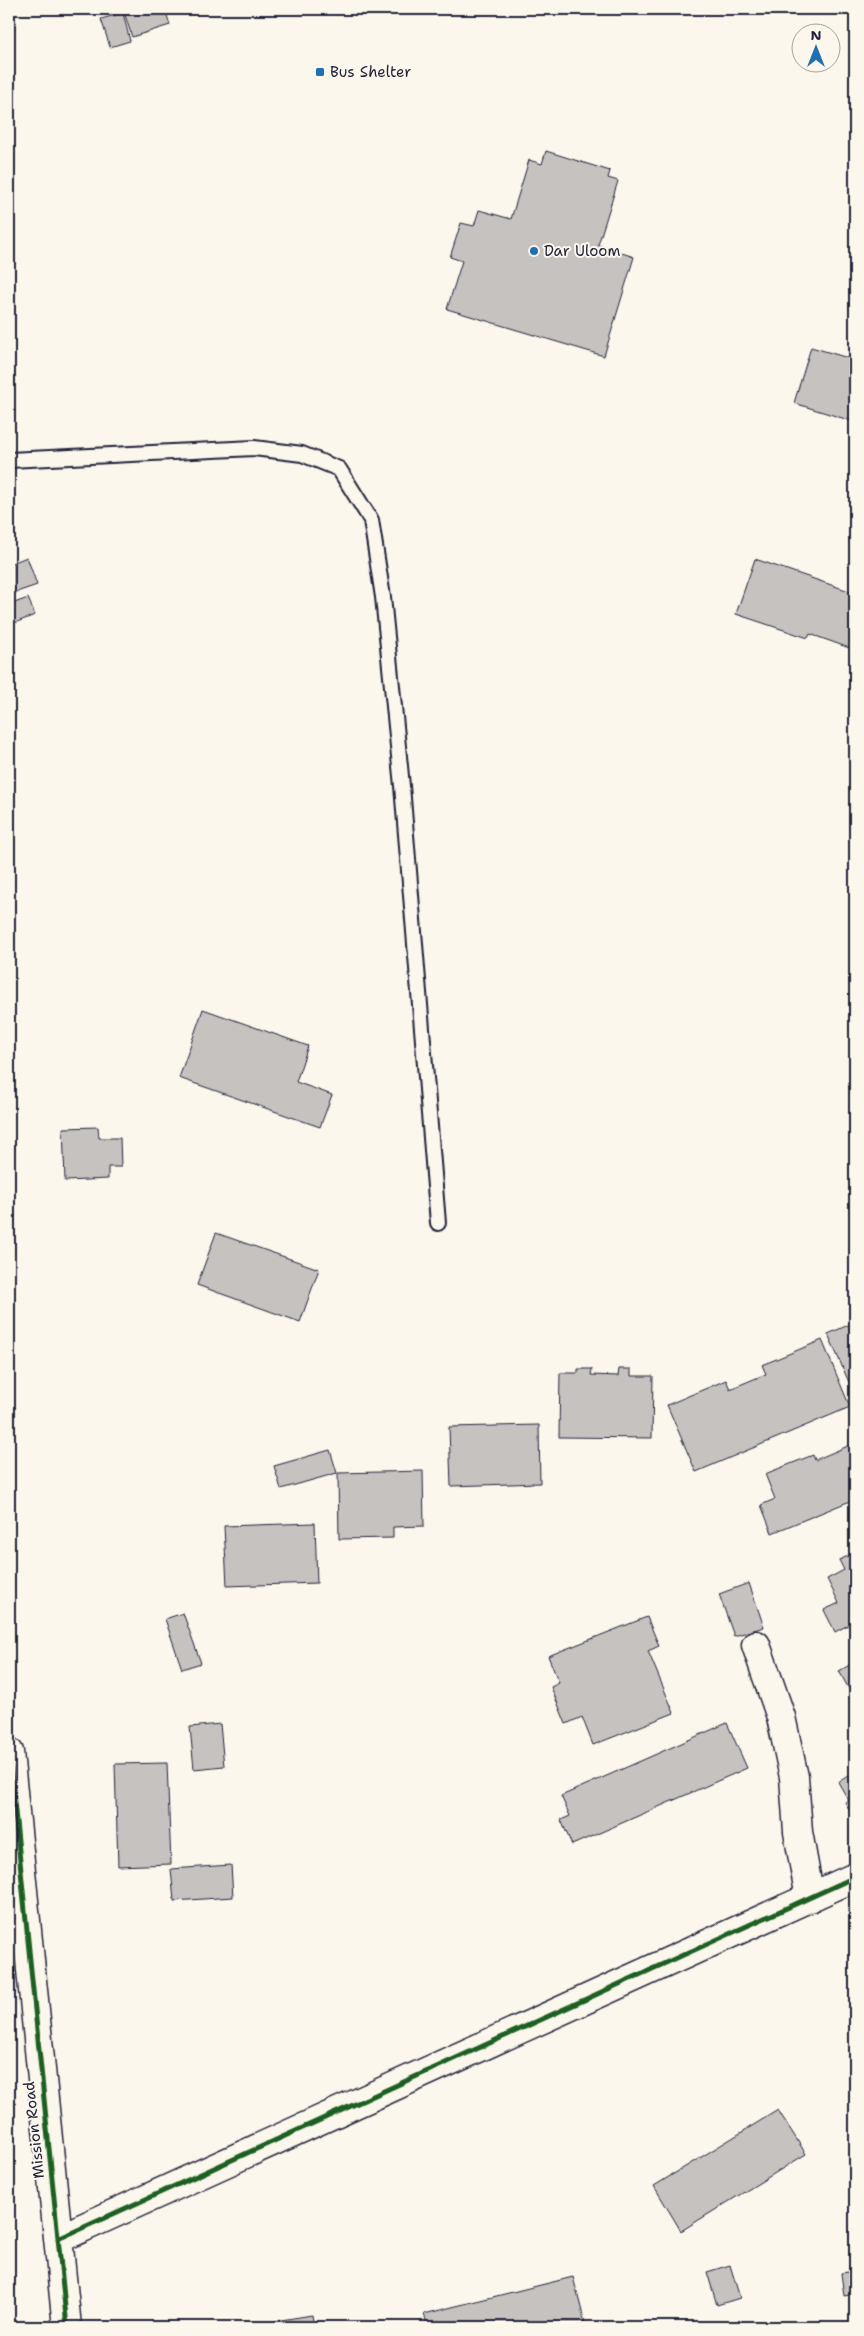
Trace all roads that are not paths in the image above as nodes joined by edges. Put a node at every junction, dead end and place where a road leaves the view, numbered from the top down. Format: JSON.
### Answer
{"nodes":[{"id":1,"x":9,"y":460,"type":"edge"},
{"id":2,"x":438,"y":1223,"type":"dead end"},
{"id":3,"x":756,"y":1645,"type":"dead end"},
{"id":4,"x":9,"y":1752,"type":"edge"},
{"id":5,"x":855,"y":1877,"type":"edge"},
{"id":6,"x":810,"y":1898,"type":"junction"},
{"id":7,"x":58,"y":2239,"type":"junction"},
{"id":8,"x":67,"y":2327,"type":"edge"}],
"edges":[{"from":1,"to":2,"type":"lane"},
{"from":3,"to":6,"type":"street"},
{"from":4,"to":7,"type":"street","name":"Mission Road"},
{"from":5,"to":6,"type":"street"},
{"from":6,"to":7,"type":"street"},
{"from":7,"to":8,"type":"street","name":"Mission Road"}]}
